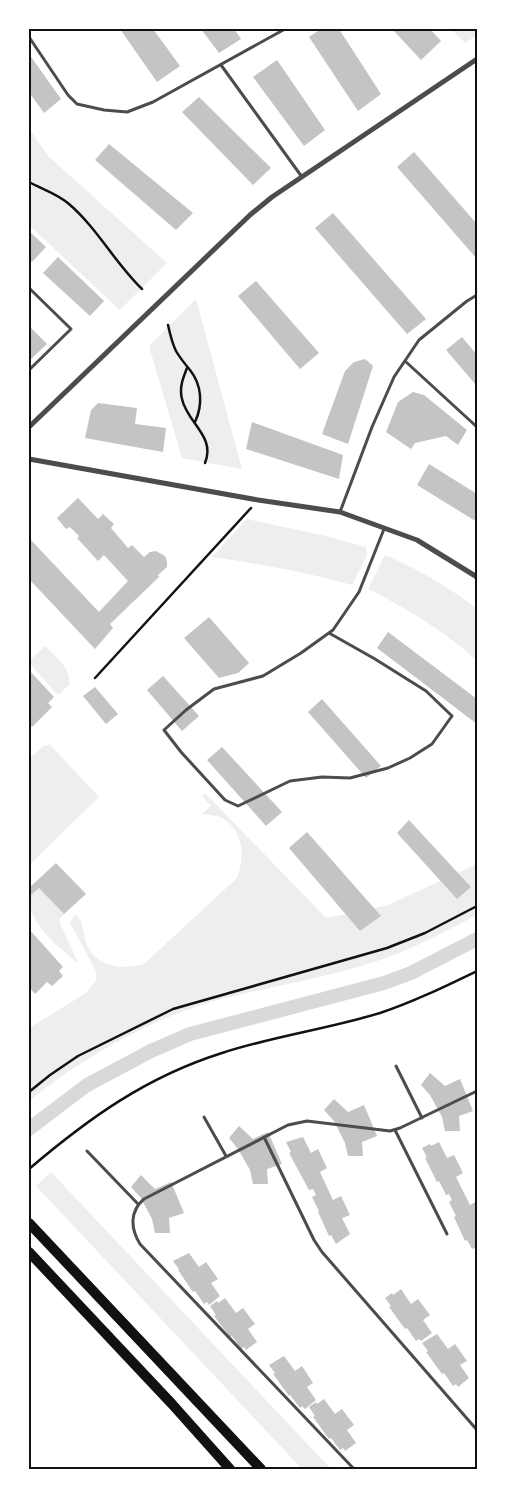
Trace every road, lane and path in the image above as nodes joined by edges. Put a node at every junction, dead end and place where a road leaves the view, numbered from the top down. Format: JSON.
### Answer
{"nodes":[{"id":1,"x":285,"y":29,"type":"edge"},
{"id":2,"x":29,"y":37,"type":"edge"},
{"id":3,"x":477,"y":59,"type":"edge"},
{"id":4,"x":221,"y":65,"type":"junction"},
{"id":5,"x":302,"y":177,"type":"junction"},
{"id":6,"x":29,"y":182,"type":"edge"},
{"id":7,"x":29,"y":288,"type":"edge"},
{"id":8,"x":142,"y":289,"type":"dead end"},
{"id":9,"x":477,"y":295,"type":"edge"},
{"id":10,"x":168,"y":325,"type":"dead end"},
{"id":11,"x":405,"y":361,"type":"junction"},
{"id":12,"x":187,"y":368,"type":"junction"},
{"id":13,"x":29,"y":370,"type":"edge"},
{"id":14,"x":195,"y":422,"type":"junction"},
{"id":15,"x":29,"y":427,"type":"edge"},
{"id":16,"x":477,"y":427,"type":"edge"},
{"id":17,"x":29,"y":459,"type":"edge"},
{"id":18,"x":205,"y":463,"type":"dead end"},
{"id":19,"x":258,"y":500,"type":"junction"},
{"id":20,"x":340,"y":512,"type":"junction"},
{"id":21,"x":385,"y":528,"type":"junction"},
{"id":22,"x":477,"y":577,"type":"edge"},
{"id":23,"x":328,"y":633,"type":"junction"},
{"id":24,"x":94,"y":678,"type":"dead end"},
{"id":25,"x":477,"y":906,"type":"edge"},
{"id":26,"x":477,"y":971,"type":"edge"},
{"id":27,"x":396,"y":1066,"type":"dead end"},
{"id":28,"x":477,"y":1090,"type":"edge"},
{"id":29,"x":29,"y":1092,"type":"edge"},
{"id":30,"x":204,"y":1117,"type":"dead end"},
{"id":31,"x":422,"y":1118,"type":"junction"},
{"id":32,"x":395,"y":1130,"type":"junction"},
{"id":33,"x":264,"y":1137,"type":"junction"},
{"id":34,"x":87,"y":1151,"type":"dead end"},
{"id":35,"x":226,"y":1156,"type":"junction"},
{"id":36,"x":29,"y":1169,"type":"edge"},
{"id":37,"x":138,"y":1204,"type":"junction"},
{"id":38,"x":29,"y":1223,"type":"edge"},
{"id":39,"x":447,"y":1234,"type":"dead end"},
{"id":40,"x":29,"y":1252,"type":"edge"},
{"id":41,"x":477,"y":1430,"type":"edge"},
{"id":42,"x":230,"y":1469,"type":"edge"},
{"id":43,"x":261,"y":1469,"type":"edge"},
{"id":44,"x":354,"y":1469,"type":"edge"}],
"edges":[{"from":1,"to":4,"type":"lane"},
{"from":2,"to":4,"type":"lane"},
{"from":3,"to":5,"type":"street"},
{"from":4,"to":5,"type":"lane"},
{"from":5,"to":15,"type":"street"},
{"from":6,"to":8,"type":"path"},
{"from":7,"to":13,"type":"lane"},
{"from":9,"to":11,"type":"lane"},
{"from":10,"to":12,"type":"path"},
{"from":11,"to":16,"type":"lane"},
{"from":11,"to":20,"type":"lane"},
{"from":12,"to":14,"type":"path"},
{"from":12,"to":14,"type":"path"},
{"from":14,"to":18,"type":"path"},
{"from":17,"to":19,"type":"street"},
{"from":19,"to":20,"type":"street"},
{"from":19,"to":24,"type":"path"},
{"from":20,"to":21,"type":"street"},
{"from":21,"to":22,"type":"street"},
{"from":21,"to":23,"type":"lane"},
{"from":23,"to":23,"type":"lane"},
{"from":25,"to":29,"type":"path"},
{"from":26,"to":36,"type":"path"},
{"from":27,"to":31,"type":"lane"},
{"from":28,"to":31,"type":"lane"},
{"from":30,"to":35,"type":"lane"},
{"from":31,"to":32,"type":"lane"},
{"from":32,"to":33,"type":"lane"},
{"from":32,"to":39,"type":"lane"},
{"from":33,"to":35,"type":"lane"},
{"from":33,"to":41,"type":"lane"},
{"from":34,"to":37,"type":"lane"},
{"from":35,"to":37,"type":"lane"},
{"from":37,"to":44,"type":"lane"},
{"from":38,"to":43,"type":"main road"},
{"from":40,"to":42,"type":"main road"}]}
